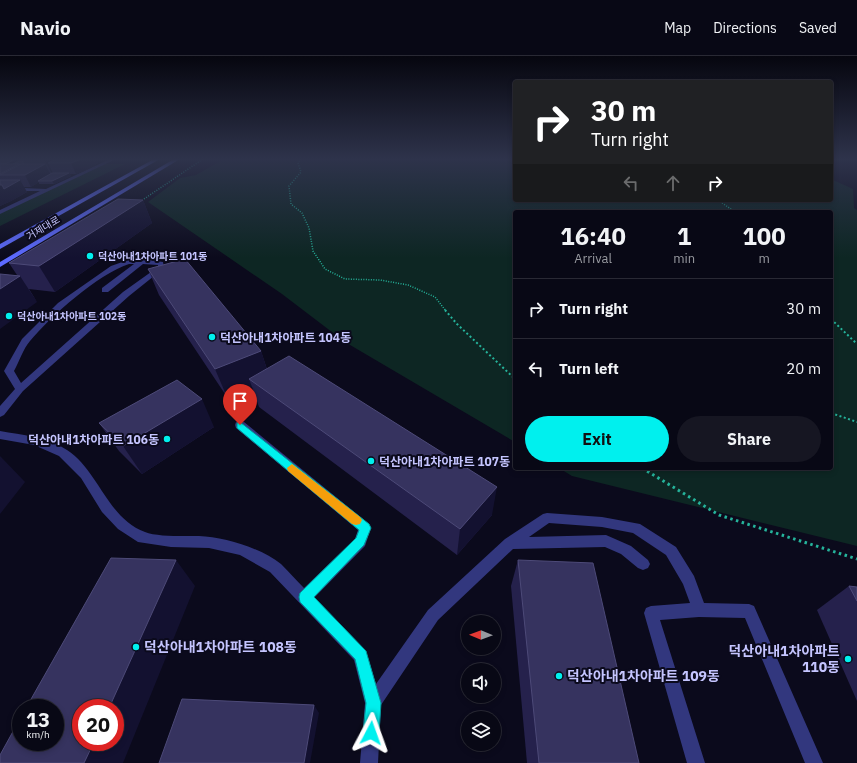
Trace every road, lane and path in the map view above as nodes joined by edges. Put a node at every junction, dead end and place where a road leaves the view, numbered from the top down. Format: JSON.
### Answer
{"nodes":[{"id":1,"x":45,"y":192,"type":"edge"},
{"id":2,"x":99,"y":192,"type":"edge"},
{"id":3,"x":123,"y":192,"type":"edge"},
{"id":4,"x":154,"y":192,"type":"edge"},
{"id":5,"x":290,"y":192,"type":"edge"},
{"id":6,"x":144,"y":199,"type":"edge"},
{"id":7,"x":721,"y":202,"type":"edge"},
{"id":8,"x":732,"y":210,"type":"edge"},
{"id":9,"x":0,"y":212,"type":"edge"},
{"id":10,"x":0,"y":247,"type":"edge"},
{"id":11,"x":143,"y":261,"type":"junction"},
{"id":12,"x":0,"y":265,"type":"edge"},
{"id":13,"x":105,"y":290,"type":"dead end"},
{"id":14,"x":833,"y":321,"type":"edge"},
{"id":15,"x":857,"y":344,"type":"edge"},
{"id":16,"x":513,"y":377,"type":"edge"},
{"id":17,"x":20,"y":389,"type":"junction"},
{"id":18,"x":0,"y":413,"type":"edge"},
{"id":19,"x":833,"y":414,"type":"edge"},
{"id":20,"x":857,"y":422,"type":"edge"},
{"id":21,"x":240,"y":425,"type":"dead end"},
{"id":22,"x":0,"y":435,"type":"edge"},
{"id":23,"x":645,"y":470,"type":"edge"},
{"id":24,"x":510,"y":543,"type":"junction"},
{"id":25,"x":857,"y":559,"type":"edge"},
{"id":26,"x":643,"y":564,"type":"dead end"},
{"id":27,"x":305,"y":597,"type":"junction"},
{"id":28,"x":699,"y":610,"type":"junction"},
{"id":29,"x":373,"y":703,"type":"junction"},
{"id":30,"x":369,"y":763,"type":"edge"},
{"id":31,"x":696,"y":763,"type":"edge"},
{"id":32,"x":814,"y":763,"type":"edge"}],
"edges":[{"from":1,"to":9,"type":"street"},
{"from":2,"to":10,"type":"main road","name":"거제대로"},
{"from":3,"to":12,"type":"main road","name":"거제대로"},
{"from":4,"to":6,"type":"path"},
{"from":5,"to":16,"type":"path"},
{"from":7,"to":8,"type":"path"},
{"from":11,"to":13,"type":"street"},
{"from":11,"to":17,"type":"street"},
{"from":11,"to":17,"type":"street"},
{"from":14,"to":15,"type":"path"},
{"from":17,"to":18,"type":"street"},
{"from":19,"to":20,"type":"path"},
{"from":21,"to":27,"type":"street"},
{"from":22,"to":27,"type":"street"},
{"from":23,"to":25,"type":"path"},
{"from":24,"to":26,"type":"street"},
{"from":24,"to":28,"type":"street"},
{"from":24,"to":29,"type":"street"},
{"from":27,"to":29,"type":"street"},
{"from":28,"to":31,"type":"street"},
{"from":28,"to":32,"type":"street"},
{"from":29,"to":30,"type":"street"}]}
